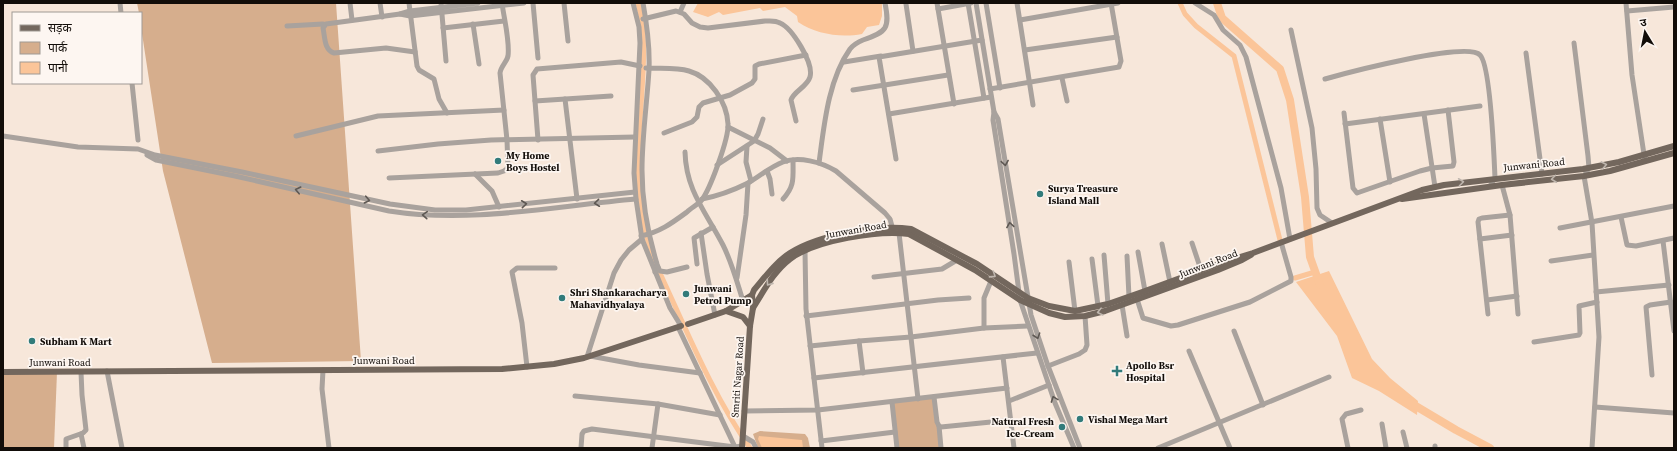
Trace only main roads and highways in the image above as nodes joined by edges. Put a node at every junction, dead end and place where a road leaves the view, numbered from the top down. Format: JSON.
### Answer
{"nodes":[{"id":1,"x":1674,"y":146,"type":"edge"},
{"id":2,"x":1674,"y":153,"type":"edge"},
{"id":3,"x":1645,"y":158,"type":"junction"},
{"id":4,"x":1396,"y":199,"type":"junction"},
{"id":5,"x":895,"y":231,"type":"junction"},
{"id":6,"x":852,"y":235,"type":"junction"},
{"id":7,"x":1253,"y":253,"type":"junction"},
{"id":8,"x":752,"y":296,"type":"junction"},
{"id":9,"x":753,"y":308,"type":"junction"},
{"id":10,"x":726,"y":311,"type":"junction"},
{"id":11,"x":688,"y":324,"type":"road end"},
{"id":12,"x":680,"y":326,"type":"road end"},
{"id":13,"x":750,"y":326,"type":"junction"},
{"id":14,"x":3,"y":372,"type":"edge"},
{"id":15,"x":742,"y":447,"type":"edge"}],
"edges":[{"from":1,"to":3,"type":"main road","name":"Junwani Road"},
{"from":2,"to":3,"type":"main road","name":"Junwani Road"},
{"from":4,"to":3,"type":"main road","name":"Junwani Road","one_way":true},
{"from":3,"to":4,"type":"main road","name":"Junwani Road","one_way":true},
{"from":4,"to":7,"type":"main road","name":"Junwani Road"},
{"from":5,"to":6,"type":"main road","name":"Junwani Road"},
{"from":5,"to":7,"type":"main road","name":"Junwani Road","one_way":true},
{"from":7,"to":5,"type":"main road","name":"Junwani Road","one_way":true},
{"from":6,"to":8,"type":"main road","name":"Junwani Road"},
{"from":6,"to":9,"type":"main road","name":"Junwani Road","one_way":true},
{"from":8,"to":9,"type":"main road"},
{"from":8,"to":10,"type":"main road","name":"Junwani Road"},
{"from":9,"to":13,"type":"main road","name":"Smriti Nagar Road"},
{"from":10,"to":11,"type":"main road","name":"Junwani Road"},
{"from":10,"to":13,"type":"main road"},
{"from":12,"to":14,"type":"main road","name":"Junwani Road"},
{"from":13,"to":15,"type":"main road","name":"Smriti Nagar Road"}]}
